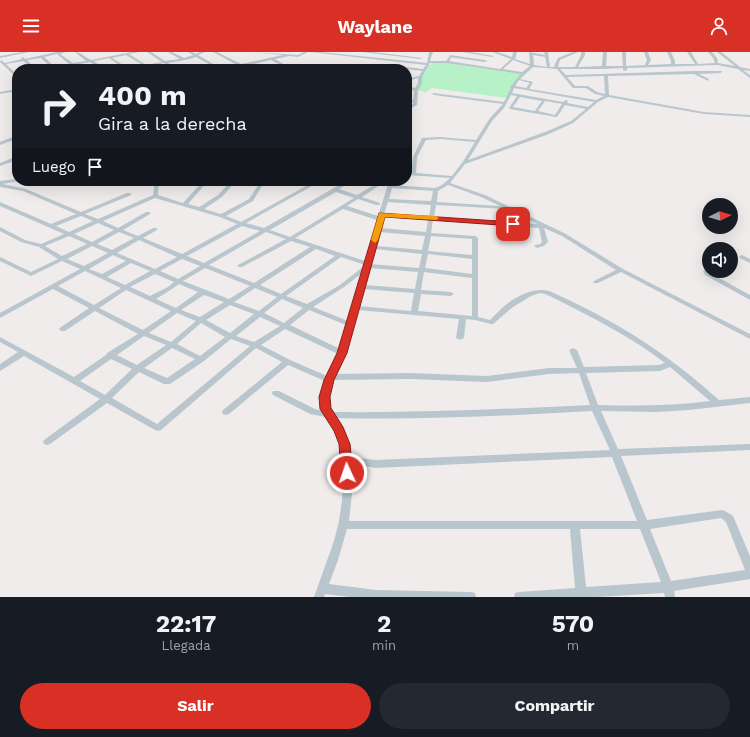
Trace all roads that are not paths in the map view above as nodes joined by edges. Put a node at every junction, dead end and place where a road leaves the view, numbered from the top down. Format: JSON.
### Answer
{"nodes":[{"id":1,"x":27,"y":52,"type":"edge"},
{"id":2,"x":64,"y":52,"type":"edge"},
{"id":3,"x":77,"y":52,"type":"edge"},
{"id":4,"x":137,"y":52,"type":"edge"},
{"id":5,"x":148,"y":52,"type":"edge"},
{"id":6,"x":170,"y":52,"type":"edge"},
{"id":7,"x":190,"y":52,"type":"edge"},
{"id":8,"x":203,"y":52,"type":"edge"},
{"id":9,"x":215,"y":52,"type":"edge"},
{"id":10,"x":253,"y":52,"type":"edge"},
{"id":11,"x":306,"y":52,"type":"edge"},
{"id":12,"x":312,"y":52,"type":"edge"},
{"id":13,"x":364,"y":52,"type":"edge"},
{"id":14,"x":404,"y":52,"type":"edge"},
{"id":15,"x":431,"y":52,"type":"edge"},
{"id":16,"x":464,"y":52,"type":"edge"},
{"id":17,"x":515,"y":52,"type":"edge"},
{"id":18,"x":576,"y":52,"type":"edge"},
{"id":19,"x":583,"y":52,"type":"edge"},
{"id":20,"x":605,"y":52,"type":"edge"},
{"id":21,"x":624,"y":52,"type":"edge"},
{"id":22,"x":646,"y":52,"type":"edge"},
{"id":23,"x":668,"y":52,"type":"edge"},
{"id":24,"x":689,"y":52,"type":"edge"},
{"id":25,"x":710,"y":52,"type":"edge"},
{"id":26,"x":719,"y":52,"type":"edge"},
{"id":27,"x":57,"y":53,"type":"junction"},
{"id":28,"x":122,"y":53,"type":"edge"},
{"id":29,"x":266,"y":53,"type":"edge"},
{"id":30,"x":531,"y":53,"type":"edge"},
{"id":31,"x":19,"y":54,"type":"junction"},
{"id":32,"x":450,"y":54,"type":"edge"},
{"id":33,"x":494,"y":54,"type":"edge"},
{"id":34,"x":546,"y":54,"type":"edge"},
{"id":35,"x":565,"y":54,"type":"edge"},
{"id":36,"x":196,"y":55,"type":"junction"},
{"id":37,"x":289,"y":55,"type":"junction"},
{"id":38,"x":41,"y":56,"type":"junction"},
{"id":39,"x":402,"y":56,"type":"junction"},
{"id":40,"x":105,"y":57,"type":"junction"},
{"id":41,"x":0,"y":58,"type":"edge"},
{"id":42,"x":420,"y":58,"type":"dead end"},
{"id":43,"x":183,"y":59,"type":"junction"},
{"id":44,"x":272,"y":59,"type":"junction"},
{"id":45,"x":513,"y":59,"type":"junction"},
{"id":46,"x":25,"y":60,"type":"junction"},
{"id":47,"x":251,"y":60,"type":"dead end"},
{"id":48,"x":90,"y":61,"type":"junction"},
{"id":49,"x":396,"y":61,"type":"junction"},
{"id":50,"x":484,"y":61,"type":"junction"},
{"id":51,"x":163,"y":62,"type":"junction"},
{"id":52,"x":255,"y":62,"type":"junction"},
{"id":53,"x":447,"y":62,"type":"junction"},
{"id":54,"x":429,"y":63,"type":"junction"},
{"id":55,"x":3,"y":64,"type":"junction"},
{"id":56,"x":29,"y":64,"type":"edge"},
{"id":57,"x":50,"y":64,"type":"edge"},
{"id":58,"x":72,"y":64,"type":"joint"},
{"id":59,"x":94,"y":64,"type":"edge"},
{"id":60,"x":118,"y":64,"type":"edge"},
{"id":61,"x":142,"y":64,"type":"edge"},
{"id":62,"x":154,"y":64,"type":"edge"},
{"id":63,"x":166,"y":64,"type":"edge"},
{"id":64,"x":211,"y":64,"type":"edge"},
{"id":65,"x":236,"y":64,"type":"edge"},
{"id":66,"x":248,"y":64,"type":"edge"},
{"id":67,"x":260,"y":64,"type":"edge"},
{"id":68,"x":280,"y":64,"type":"edge"},
{"id":69,"x":383,"y":64,"type":"edge"},
{"id":70,"x":688,"y":64,"type":"junction"},
{"id":71,"x":697,"y":64,"type":"junction"},
{"id":72,"x":717,"y":64,"type":"junction"},
{"id":73,"x":673,"y":65,"type":"junction"},
{"id":74,"x":532,"y":66,"type":"junction"},
{"id":75,"x":646,"y":66,"type":"junction"},
{"id":76,"x":476,"y":67,"type":"junction"},
{"id":77,"x":624,"y":67,"type":"junction"},
{"id":78,"x":549,"y":68,"type":"junction"},
{"id":79,"x":557,"y":68,"type":"junction"},
{"id":80,"x":576,"y":68,"type":"junction"},
{"id":81,"x":604,"y":68,"type":"junction"},
{"id":82,"x":738,"y":68,"type":"junction"},
{"id":83,"x":412,"y":69,"type":"edge"},
{"id":84,"x":425,"y":70,"type":"junction"},
{"id":85,"x":500,"y":70,"type":"junction"},
{"id":86,"x":750,"y":70,"type":"edge"},
{"id":87,"x":12,"y":72,"type":"edge"},
{"id":88,"x":693,"y":72,"type":"junction"},
{"id":89,"x":721,"y":72,"type":"dead end"},
{"id":90,"x":523,"y":73,"type":"junction"},
{"id":91,"x":626,"y":74,"type":"junction"},
{"id":92,"x":606,"y":75,"type":"junction"},
{"id":93,"x":565,"y":76,"type":"junction"},
{"id":94,"x":750,"y":76,"type":"edge"},
{"id":95,"x":420,"y":77,"type":"junction"},
{"id":96,"x":412,"y":79,"type":"edge"},
{"id":97,"x":518,"y":79,"type":"junction"},
{"id":98,"x":708,"y":80,"type":"dead end"},
{"id":99,"x":512,"y":87,"type":"junction"},
{"id":100,"x":412,"y":89,"type":"edge"},
{"id":101,"x":527,"y":89,"type":"junction"},
{"id":102,"x":416,"y":90,"type":"junction"},
{"id":103,"x":12,"y":91,"type":"edge"},
{"id":104,"x":0,"y":93,"type":"edge"},
{"id":105,"x":434,"y":94,"type":"dead end"},
{"id":106,"x":509,"y":94,"type":"junction"},
{"id":107,"x":519,"y":96,"type":"junction"},
{"id":108,"x":570,"y":96,"type":"junction"},
{"id":109,"x":607,"y":96,"type":"junction"},
{"id":110,"x":544,"y":100,"type":"junction"},
{"id":111,"x":412,"y":101,"type":"edge"},
{"id":112,"x":597,"y":101,"type":"junction"},
{"id":113,"x":416,"y":102,"type":"junction"},
{"id":114,"x":505,"y":103,"type":"junction"},
{"id":115,"x":564,"y":103,"type":"junction"},
{"id":116,"x":412,"y":108,"type":"edge"},
{"id":117,"x":589,"y":108,"type":"junction"},
{"id":118,"x":536,"y":112,"type":"junction"},
{"id":119,"x":750,"y":116,"type":"edge"},
{"id":120,"x":12,"y":139,"type":"edge"},
{"id":121,"x":478,"y":141,"type":"junction"},
{"id":122,"x":0,"y":144,"type":"edge"},
{"id":123,"x":0,"y":158,"type":"edge"},
{"id":124,"x":12,"y":160,"type":"edge"},
{"id":125,"x":9,"y":161,"type":"junction"},
{"id":126,"x":462,"y":164,"type":"junction"},
{"id":127,"x":0,"y":165,"type":"edge"},
{"id":128,"x":413,"y":175,"type":"joint"},
{"id":129,"x":452,"y":177,"type":"junction"},
{"id":130,"x":12,"y":181,"type":"edge"},
{"id":131,"x":446,"y":183,"type":"junction"},
{"id":132,"x":0,"y":184,"type":"edge"},
{"id":133,"x":156,"y":186,"type":"edge"},
{"id":134,"x":201,"y":186,"type":"edge"},
{"id":135,"x":229,"y":186,"type":"edge"},
{"id":136,"x":261,"y":186,"type":"edge"},
{"id":137,"x":310,"y":186,"type":"edge"},
{"id":138,"x":342,"y":186,"type":"edge"},
{"id":139,"x":376,"y":186,"type":"edge"},
{"id":140,"x":390,"y":186,"type":"edge"},
{"id":141,"x":405,"y":186,"type":"edge"},
{"id":142,"x":336,"y":190,"type":"junction"},
{"id":143,"x":436,"y":190,"type":"junction"},
{"id":144,"x":129,"y":194,"type":"dead end"},
{"id":145,"x":155,"y":196,"type":"junction"},
{"id":146,"x":358,"y":198,"type":"junction"},
{"id":147,"x":386,"y":200,"type":"junction"},
{"id":148,"x":434,"y":203,"type":"junction"},
{"id":149,"x":0,"y":204,"type":"edge"},
{"id":150,"x":378,"y":204,"type":"dead end"},
{"id":151,"x":184,"y":205,"type":"junction"},
{"id":152,"x":343,"y":207,"type":"junction"},
{"id":153,"x":507,"y":207,"type":"junction"},
{"id":154,"x":500,"y":208,"type":"junction"},
{"id":155,"x":200,"y":209,"type":"junction"},
{"id":156,"x":148,"y":213,"type":"dead end"},
{"id":157,"x":80,"y":214,"type":"junction"},
{"id":158,"x":222,"y":216,"type":"junction"},
{"id":159,"x":382,"y":217,"type":"junction"},
{"id":160,"x":431,"y":218,"type":"junction"},
{"id":161,"x":99,"y":222,"type":"junction"},
{"id":162,"x":499,"y":223,"type":"junction"},
{"id":163,"x":242,"y":224,"type":"junction"},
{"id":164,"x":51,"y":226,"type":"junction"},
{"id":165,"x":543,"y":227,"type":"junction"},
{"id":166,"x":155,"y":229,"type":"dead end"},
{"id":167,"x":119,"y":230,"type":"junction"},
{"id":168,"x":264,"y":230,"type":"junction"},
{"id":169,"x":378,"y":230,"type":"junction"},
{"id":170,"x":2,"y":231,"type":"edge"},
{"id":171,"x":70,"y":234,"type":"junction"},
{"id":172,"x":427,"y":234,"type":"junction"},
{"id":173,"x":139,"y":238,"type":"junction"},
{"id":174,"x":290,"y":239,"type":"junction"},
{"id":175,"x":92,"y":243,"type":"junction"},
{"id":176,"x":41,"y":246,"type":"junction"},
{"id":177,"x":537,"y":246,"type":"dead end"},
{"id":178,"x":315,"y":247,"type":"junction"},
{"id":179,"x":372,"y":247,"type":"junction"},
{"id":180,"x":112,"y":252,"type":"junction"},
{"id":181,"x":425,"y":252,"type":"junction"},
{"id":182,"x":340,"y":255,"type":"junction"},
{"id":183,"x":181,"y":256,"type":"junction"},
{"id":184,"x":475,"y":257,"type":"junction"},
{"id":185,"x":742,"y":257,"type":"dead end"},
{"id":186,"x":61,"y":258,"type":"junction"},
{"id":187,"x":0,"y":259,"type":"edge"},
{"id":188,"x":131,"y":260,"type":"junction"},
{"id":189,"x":750,"y":261,"type":"edge"},
{"id":190,"x":204,"y":266,"type":"junction"},
{"id":191,"x":240,"y":266,"type":"dead end"},
{"id":192,"x":368,"y":266,"type":"junction"},
{"id":193,"x":83,"y":268,"type":"junction"},
{"id":194,"x":156,"y":270,"type":"junction"},
{"id":195,"x":422,"y":270,"type":"junction"},
{"id":196,"x":621,"y":270,"type":"junction"},
{"id":197,"x":474,"y":276,"type":"junction"},
{"id":198,"x":102,"y":277,"type":"junction"},
{"id":199,"x":714,"y":278,"type":"edge"},
{"id":200,"x":178,"y":281,"type":"junction"},
{"id":201,"x":596,"y":282,"type":"dead end"},
{"id":202,"x":52,"y":286,"type":"junction"},
{"id":203,"x":255,"y":286,"type":"junction"},
{"id":204,"x":126,"y":287,"type":"junction"},
{"id":205,"x":361,"y":287,"type":"junction"},
{"id":206,"x":417,"y":291,"type":"junction"},
{"id":207,"x":203,"y":292,"type":"junction"},
{"id":208,"x":451,"y":294,"type":"dead end"},
{"id":209,"x":282,"y":296,"type":"junction"},
{"id":210,"x":750,"y":298,"type":"edge"},
{"id":211,"x":150,"y":299,"type":"junction"},
{"id":212,"x":230,"y":302,"type":"junction"},
{"id":213,"x":96,"y":307,"type":"junction"},
{"id":214,"x":308,"y":307,"type":"junction"},
{"id":215,"x":355,"y":308,"type":"junction"},
{"id":216,"x":175,"y":310,"type":"junction"},
{"id":217,"x":258,"y":313,"type":"junction"},
{"id":218,"x":414,"y":313,"type":"junction"},
{"id":219,"x":0,"y":316,"type":"edge"},
{"id":220,"x":463,"y":317,"type":"junction"},
{"id":221,"x":475,"y":318,"type":"junction"},
{"id":222,"x":201,"y":320,"type":"junction"},
{"id":223,"x":350,"y":324,"type":"junction"},
{"id":224,"x":285,"y":326,"type":"junction"},
{"id":225,"x":63,"y":329,"type":"dead end"},
{"id":226,"x":142,"y":333,"type":"junction"},
{"id":227,"x":229,"y":336,"type":"junction"},
{"id":228,"x":750,"y":337,"type":"edge"},
{"id":229,"x":460,"y":338,"type":"dead end"},
{"id":230,"x":0,"y":339,"type":"edge"},
{"id":231,"x":172,"y":345,"type":"junction"},
{"id":232,"x":255,"y":346,"type":"junction"},
{"id":233,"x":572,"y":350,"type":"dead end"},
{"id":234,"x":24,"y":352,"type":"junction"},
{"id":235,"x":342,"y":353,"type":"junction"},
{"id":236,"x":110,"y":355,"type":"junction"},
{"id":237,"x":201,"y":359,"type":"junction"},
{"id":238,"x":287,"y":362,"type":"junction"},
{"id":239,"x":671,"y":364,"type":"junction"},
{"id":240,"x":0,"y":368,"type":"edge"},
{"id":241,"x":138,"y":368,"type":"junction"},
{"id":242,"x":582,"y":371,"type":"junction"},
{"id":243,"x":330,"y":378,"type":"junction"},
{"id":244,"x":74,"y":382,"type":"junction"},
{"id":245,"x":276,"y":393,"type":"dead end"},
{"id":246,"x":106,"y":399,"type":"junction"},
{"id":247,"x":750,"y":400,"type":"edge"},
{"id":248,"x":717,"y":403,"type":"junction"},
{"id":249,"x":595,"y":408,"type":"junction"},
{"id":250,"x":226,"y":412,"type":"dead end"},
{"id":251,"x":330,"y":415,"type":"junction"},
{"id":252,"x":48,"y":442,"type":"dead end"},
{"id":253,"x":750,"y":447,"type":"edge"},
{"id":254,"x":615,"y":452,"type":"junction"},
{"id":255,"x":346,"y":460,"type":"junction"},
{"id":256,"x":344,"y":525,"type":"junction"},
{"id":257,"x":644,"y":525,"type":"junction"},
{"id":258,"x":575,"y":526,"type":"junction"},
{"id":259,"x":750,"y":569,"type":"edge"},
{"id":260,"x":750,"y":574,"type":"edge"},
{"id":261,"x":321,"y":592,"type":"edge"},
{"id":262,"x":669,"y":592,"type":"edge"},
{"id":263,"x":581,"y":595,"type":"edge"},
{"id":264,"x":376,"y":596,"type":"edge"},
{"id":265,"x":408,"y":596,"type":"edge"},
{"id":266,"x":471,"y":597,"type":"edge"},
{"id":267,"x":519,"y":597,"type":"edge"}],
"edges":[{"from":1,"to":31,"type":"street"},
{"from":2,"to":27,"type":"street"},
{"from":3,"to":48,"type":"street"},
{"from":4,"to":28,"type":"street"},
{"from":5,"to":51,"type":"street"},
{"from":6,"to":43,"type":"street"},
{"from":7,"to":36,"type":"street"},
{"from":8,"to":36,"type":"street"},
{"from":9,"to":65,"type":"street"},
{"from":10,"to":29,"type":"street"},
{"from":11,"to":37,"type":"street"},
{"from":12,"to":49,"type":"street"},
{"from":13,"to":39,"type":"street"},
{"from":14,"to":39,"type":"street"},
{"from":15,"to":54,"type":"street"},
{"from":16,"to":33,"type":"street"},
{"from":17,"to":45,"type":"street"},
{"from":18,"to":35,"type":"street"},
{"from":19,"to":80,"type":"street"},
{"from":20,"to":81,"type":"street"},
{"from":21,"to":77,"type":"street"},
{"from":22,"to":75,"type":"street"},
{"from":23,"to":73,"type":"street"},
{"from":24,"to":71,"type":"street"},
{"from":25,"to":72,"type":"street"},
{"from":26,"to":82,"type":"street"},
{"from":27,"to":38,"type":"street"},
{"from":27,"to":58,"type":"street"},
{"from":28,"to":40,"type":"street"},
{"from":28,"to":61,"type":"street"},
{"from":29,"to":37,"type":"street"},
{"from":30,"to":34,"type":"street"},
{"from":30,"to":74,"type":"street"},
{"from":31,"to":41,"type":"street"},
{"from":31,"to":46,"type":"street"},
{"from":32,"to":50,"type":"street"},
{"from":32,"to":53,"type":"street"},
{"from":33,"to":45,"type":"street"},
{"from":33,"to":50,"type":"street"},
{"from":34,"to":78,"type":"street"},
{"from":35,"to":79,"type":"street"},
{"from":36,"to":43,"type":"street"},
{"from":36,"to":64,"type":"street"},
{"from":37,"to":44,"type":"street"},
{"from":38,"to":46,"type":"street"},
{"from":38,"to":57,"type":"street"},
{"from":39,"to":42,"type":"street"},
{"from":39,"to":49,"type":"street"},
{"from":40,"to":48,"type":"street"},
{"from":40,"to":60,"type":"street"},
{"from":41,"to":55,"type":"street"},
{"from":43,"to":51,"type":"street"},
{"from":44,"to":52,"type":"street"},
{"from":44,"to":68,"type":"street"},
{"from":45,"to":74,"type":"street"},
{"from":45,"to":85,"type":"street"},
{"from":46,"to":55,"type":"street"},
{"from":46,"to":56,"type":"street"},
{"from":47,"to":52,"type":"street"},
{"from":48,"to":58,"type":"street"},
{"from":48,"to":59,"type":"street"},
{"from":49,"to":54,"type":"street"},
{"from":49,"to":69,"type":"street"},
{"from":50,"to":76,"type":"street"},
{"from":51,"to":62,"type":"street"},
{"from":51,"to":63,"type":"street"},
{"from":52,"to":66,"type":"street"},
{"from":52,"to":67,"type":"street"},
{"from":53,"to":54,"type":"street"},
{"from":53,"to":76,"type":"street"},
{"from":54,"to":84,"type":"street"},
{"from":55,"to":87,"type":"street"},
{"from":70,"to":71,"type":"street"},
{"from":70,"to":73,"type":"street"},
{"from":70,"to":88,"type":"street"},
{"from":71,"to":72,"type":"street"},
{"from":72,"to":82,"type":"street"},
{"from":73,"to":75,"type":"street"},
{"from":74,"to":78,"type":"street"},
{"from":74,"to":90,"type":"street"},
{"from":75,"to":77,"type":"street"},
{"from":76,"to":85,"type":"street"},
{"from":77,"to":81,"type":"street"},
{"from":77,"to":91,"type":"street"},
{"from":78,"to":79,"type":"street"},
{"from":79,"to":80,"type":"street"},
{"from":79,"to":93,"type":"street"},
{"from":80,"to":81,"type":"street"},
{"from":82,"to":86,"type":"street"},
{"from":82,"to":94,"type":"street"},
{"from":83,"to":84,"type":"street"},
{"from":84,"to":95,"type":"street"},
{"from":85,"to":90,"type":"street"},
{"from":88,"to":89,"type":"street"},
{"from":88,"to":91,"type":"street"},
{"from":88,"to":98,"type":"street"},
{"from":90,"to":97,"type":"street"},
{"from":91,"to":92,"type":"street"},
{"from":92,"to":93,"type":"street"},
{"from":92,"to":109,"type":"street"},
{"from":93,"to":109,"type":"street"},
{"from":95,"to":96,"type":"street"},
{"from":95,"to":102,"type":"street"},
{"from":97,"to":99,"type":"street"},
{"from":97,"to":101,"type":"street"},
{"from":99,"to":101,"type":"street"},
{"from":99,"to":106,"type":"street"},
{"from":100,"to":102,"type":"street"},
{"from":101,"to":108,"type":"street"},
{"from":102,"to":113,"type":"street"},
{"from":103,"to":104,"type":"street"},
{"from":105,"to":114,"type":"street"},
{"from":106,"to":107,"type":"street"},
{"from":106,"to":114,"type":"street"},
{"from":107,"to":110,"type":"street"},
{"from":107,"to":118,"type":"street"},
{"from":108,"to":112,"type":"street"},
{"from":108,"to":115,"type":"street"},
{"from":109,"to":112,"type":"street"},
{"from":109,"to":119,"type":"street"},
{"from":110,"to":115,"type":"street"},
{"from":110,"to":118,"type":"street"},
{"from":111,"to":113,"type":"street"},
{"from":112,"to":117,"type":"street"},
{"from":113,"to":116,"type":"street"},
{"from":114,"to":121,"type":"street"},
{"from":115,"to":117,"type":"street"},
{"from":115,"to":118,"type":"street"},
{"from":117,"to":126,"type":"street"},
{"from":120,"to":122,"type":"street"},
{"from":121,"to":126,"type":"street"},
{"from":121,"to":128,"type":"street"},
{"from":123,"to":125,"type":"street"},
{"from":124,"to":125,"type":"street"},
{"from":125,"to":127,"type":"street"},
{"from":126,"to":129,"type":"street"},
{"from":128,"to":129,"type":"street"},
{"from":129,"to":131,"type":"street"},
{"from":130,"to":132,"type":"street"},
{"from":131,"to":143,"type":"street"},
{"from":131,"to":153,"type":"street"},
{"from":132,"to":157,"type":"street"},
{"from":133,"to":145,"type":"street"},
{"from":134,"to":151,"type":"street"},
{"from":135,"to":155,"type":"street"},
{"from":136,"to":158,"type":"street"},
{"from":137,"to":163,"type":"street"},
{"from":138,"to":142,"type":"street"},
{"from":139,"to":146,"type":"street"},
{"from":140,"to":147,"type":"street"},
{"from":141,"to":143,"type":"street"},
{"from":142,"to":146,"type":"street"},
{"from":142,"to":168,"type":"street"},
{"from":143,"to":148,"type":"street"},
{"from":144,"to":157,"type":"street"},
{"from":145,"to":151,"type":"street"},
{"from":145,"to":161,"type":"street"},
{"from":146,"to":150,"type":"street"},
{"from":146,"to":152,"type":"street"},
{"from":147,"to":148,"type":"street"},
{"from":147,"to":159,"type":"street"},
{"from":148,"to":154,"type":"street"},
{"from":148,"to":160,"type":"street"},
{"from":149,"to":164,"type":"street"},
{"from":151,"to":155,"type":"street"},
{"from":152,"to":159,"type":"street"},
{"from":152,"to":174,"type":"street"},
{"from":153,"to":154,"type":"street"},
{"from":153,"to":165,"type":"street"},
{"from":154,"to":162,"type":"street"},
{"from":155,"to":158,"type":"street"},
{"from":156,"to":167,"type":"street"},
{"from":157,"to":161,"type":"street"},
{"from":157,"to":164,"type":"street"},
{"from":158,"to":163,"type":"street"},
{"from":159,"to":160,"type":"street"},
{"from":159,"to":169,"type":"street"},
{"from":160,"to":162,"type":"street"},
{"from":160,"to":172,"type":"street"},
{"from":161,"to":167,"type":"street"},
{"from":161,"to":171,"type":"street"},
{"from":162,"to":165,"type":"street"},
{"from":163,"to":168,"type":"street"},
{"from":163,"to":183,"type":"street"},
{"from":164,"to":171,"type":"street"},
{"from":165,"to":177,"type":"street"},
{"from":165,"to":196,"type":"street"},
{"from":166,"to":173,"type":"street"},
{"from":167,"to":173,"type":"street"},
{"from":167,"to":175,"type":"street"},
{"from":168,"to":174,"type":"street"},
{"from":168,"to":190,"type":"street"},
{"from":169,"to":172,"type":"street"},
{"from":169,"to":179,"type":"street"},
{"from":170,"to":176,"type":"street"},
{"from":171,"to":175,"type":"street"},
{"from":171,"to":176,"type":"street"},
{"from":172,"to":181,"type":"street"},
{"from":172,"to":184,"type":"street"},
{"from":173,"to":180,"type":"street"},
{"from":173,"to":183,"type":"street"},
{"from":174,"to":178,"type":"street"},
{"from":174,"to":191,"type":"street"},
{"from":175,"to":180,"type":"street"},
{"from":175,"to":186,"type":"street"},
{"from":176,"to":186,"type":"street"},
{"from":178,"to":182,"type":"street"},
{"from":178,"to":203,"type":"street"},
{"from":179,"to":181,"type":"street"},
{"from":179,"to":192,"type":"street"},
{"from":180,"to":188,"type":"street"},
{"from":180,"to":193,"type":"street"},
{"from":181,"to":184,"type":"street"},
{"from":181,"to":195,"type":"street"},
{"from":182,"to":192,"type":"street"},
{"from":182,"to":209,"type":"street"},
{"from":183,"to":190,"type":"street"},
{"from":183,"to":194,"type":"street"},
{"from":184,"to":197,"type":"street"},
{"from":185,"to":189,"type":"street"},
{"from":186,"to":187,"type":"street"},
{"from":186,"to":193,"type":"street"},
{"from":188,"to":194,"type":"street"},
{"from":188,"to":198,"type":"street"},
{"from":190,"to":200,"type":"street"},
{"from":190,"to":203,"type":"street"},
{"from":192,"to":195,"type":"street"},
{"from":192,"to":205,"type":"street"},
{"from":192,"to":214,"type":"street"},
{"from":193,"to":198,"type":"street"},
{"from":193,"to":202,"type":"street"},
{"from":194,"to":200,"type":"street"},
{"from":194,"to":204,"type":"street"},
{"from":195,"to":197,"type":"street"},
{"from":195,"to":206,"type":"street"},
{"from":196,"to":201,"type":"street"},
{"from":196,"to":228,"type":"street"},
{"from":197,"to":221,"type":"street"},
{"from":198,"to":204,"type":"street"},
{"from":199,"to":210,"type":"street"},
{"from":200,"to":207,"type":"street"},
{"from":200,"to":211,"type":"street"},
{"from":202,"to":213,"type":"street"},
{"from":202,"to":219,"type":"street"},
{"from":203,"to":209,"type":"street"},
{"from":203,"to":212,"type":"street"},
{"from":204,"to":211,"type":"street"},
{"from":204,"to":213,"type":"street"},
{"from":205,"to":206,"type":"street"},
{"from":205,"to":215,"type":"street"},
{"from":206,"to":208,"type":"street"},
{"from":206,"to":218,"type":"street"},
{"from":207,"to":212,"type":"street"},
{"from":207,"to":216,"type":"street"},
{"from":209,"to":214,"type":"street"},
{"from":209,"to":217,"type":"street"},
{"from":211,"to":216,"type":"street"},
{"from":212,"to":217,"type":"street"},
{"from":212,"to":222,"type":"street"},
{"from":213,"to":225,"type":"street"},
{"from":213,"to":226,"type":"street"},
{"from":214,"to":223,"type":"street"},
{"from":214,"to":224,"type":"street"},
{"from":215,"to":218,"type":"street"},
{"from":215,"to":223,"type":"street"},
{"from":216,"to":222,"type":"street"},
{"from":216,"to":226,"type":"street"},
{"from":217,"to":224,"type":"street"},
{"from":217,"to":227,"type":"street"},
{"from":218,"to":220,"type":"street"},
{"from":220,"to":221,"type":"street"},
{"from":220,"to":229,"type":"street"},
{"from":221,"to":239,"type":"street"},
{"from":222,"to":227,"type":"street"},
{"from":222,"to":231,"type":"street"},
{"from":223,"to":235,"type":"street"},
{"from":224,"to":232,"type":"street"},
{"from":224,"to":235,"type":"street"},
{"from":226,"to":231,"type":"street"},
{"from":226,"to":236,"type":"street"},
{"from":227,"to":232,"type":"street"},
{"from":227,"to":237,"type":"street"},
{"from":230,"to":234,"type":"street"},
{"from":231,"to":237,"type":"street"},
{"from":231,"to":241,"type":"street"},
{"from":232,"to":238,"type":"street"},
{"from":232,"to":246,"type":"street"},
{"from":233,"to":242,"type":"street"},
{"from":234,"to":240,"type":"street"},
{"from":234,"to":244,"type":"street"},
{"from":235,"to":243,"type":"street"},
{"from":236,"to":241,"type":"street"},
{"from":236,"to":244,"type":"street"},
{"from":237,"to":241,"type":"street"},
{"from":238,"to":243,"type":"street"},
{"from":238,"to":250,"type":"street"},
{"from":239,"to":242,"type":"street"},
{"from":239,"to":248,"type":"street"},
{"from":241,"to":246,"type":"street"},
{"from":242,"to":243,"type":"street"},
{"from":242,"to":249,"type":"street"},
{"from":243,"to":251,"type":"street"},
{"from":244,"to":246,"type":"street"},
{"from":245,"to":251,"type":"street"},
{"from":246,"to":252,"type":"street"},
{"from":247,"to":248,"type":"street"},
{"from":248,"to":249,"type":"street"},
{"from":249,"to":251,"type":"street"},
{"from":249,"to":254,"type":"street"},
{"from":251,"to":255,"type":"street"},
{"from":253,"to":254,"type":"street"},
{"from":254,"to":255,"type":"street"},
{"from":254,"to":257,"type":"street"},
{"from":255,"to":256,"type":"street"},
{"from":256,"to":258,"type":"street"},
{"from":256,"to":261,"type":"street"},
{"from":257,"to":258,"type":"street"},
{"from":257,"to":259,"type":"street"},
{"from":257,"to":262,"type":"street"},
{"from":258,"to":263,"type":"street"},
{"from":260,"to":262,"type":"street"},
{"from":261,"to":264,"type":"street"},
{"from":262,"to":263,"type":"street"},
{"from":263,"to":267,"type":"street"},
{"from":264,"to":265,"type":"street"},
{"from":265,"to":266,"type":"street"}]}
